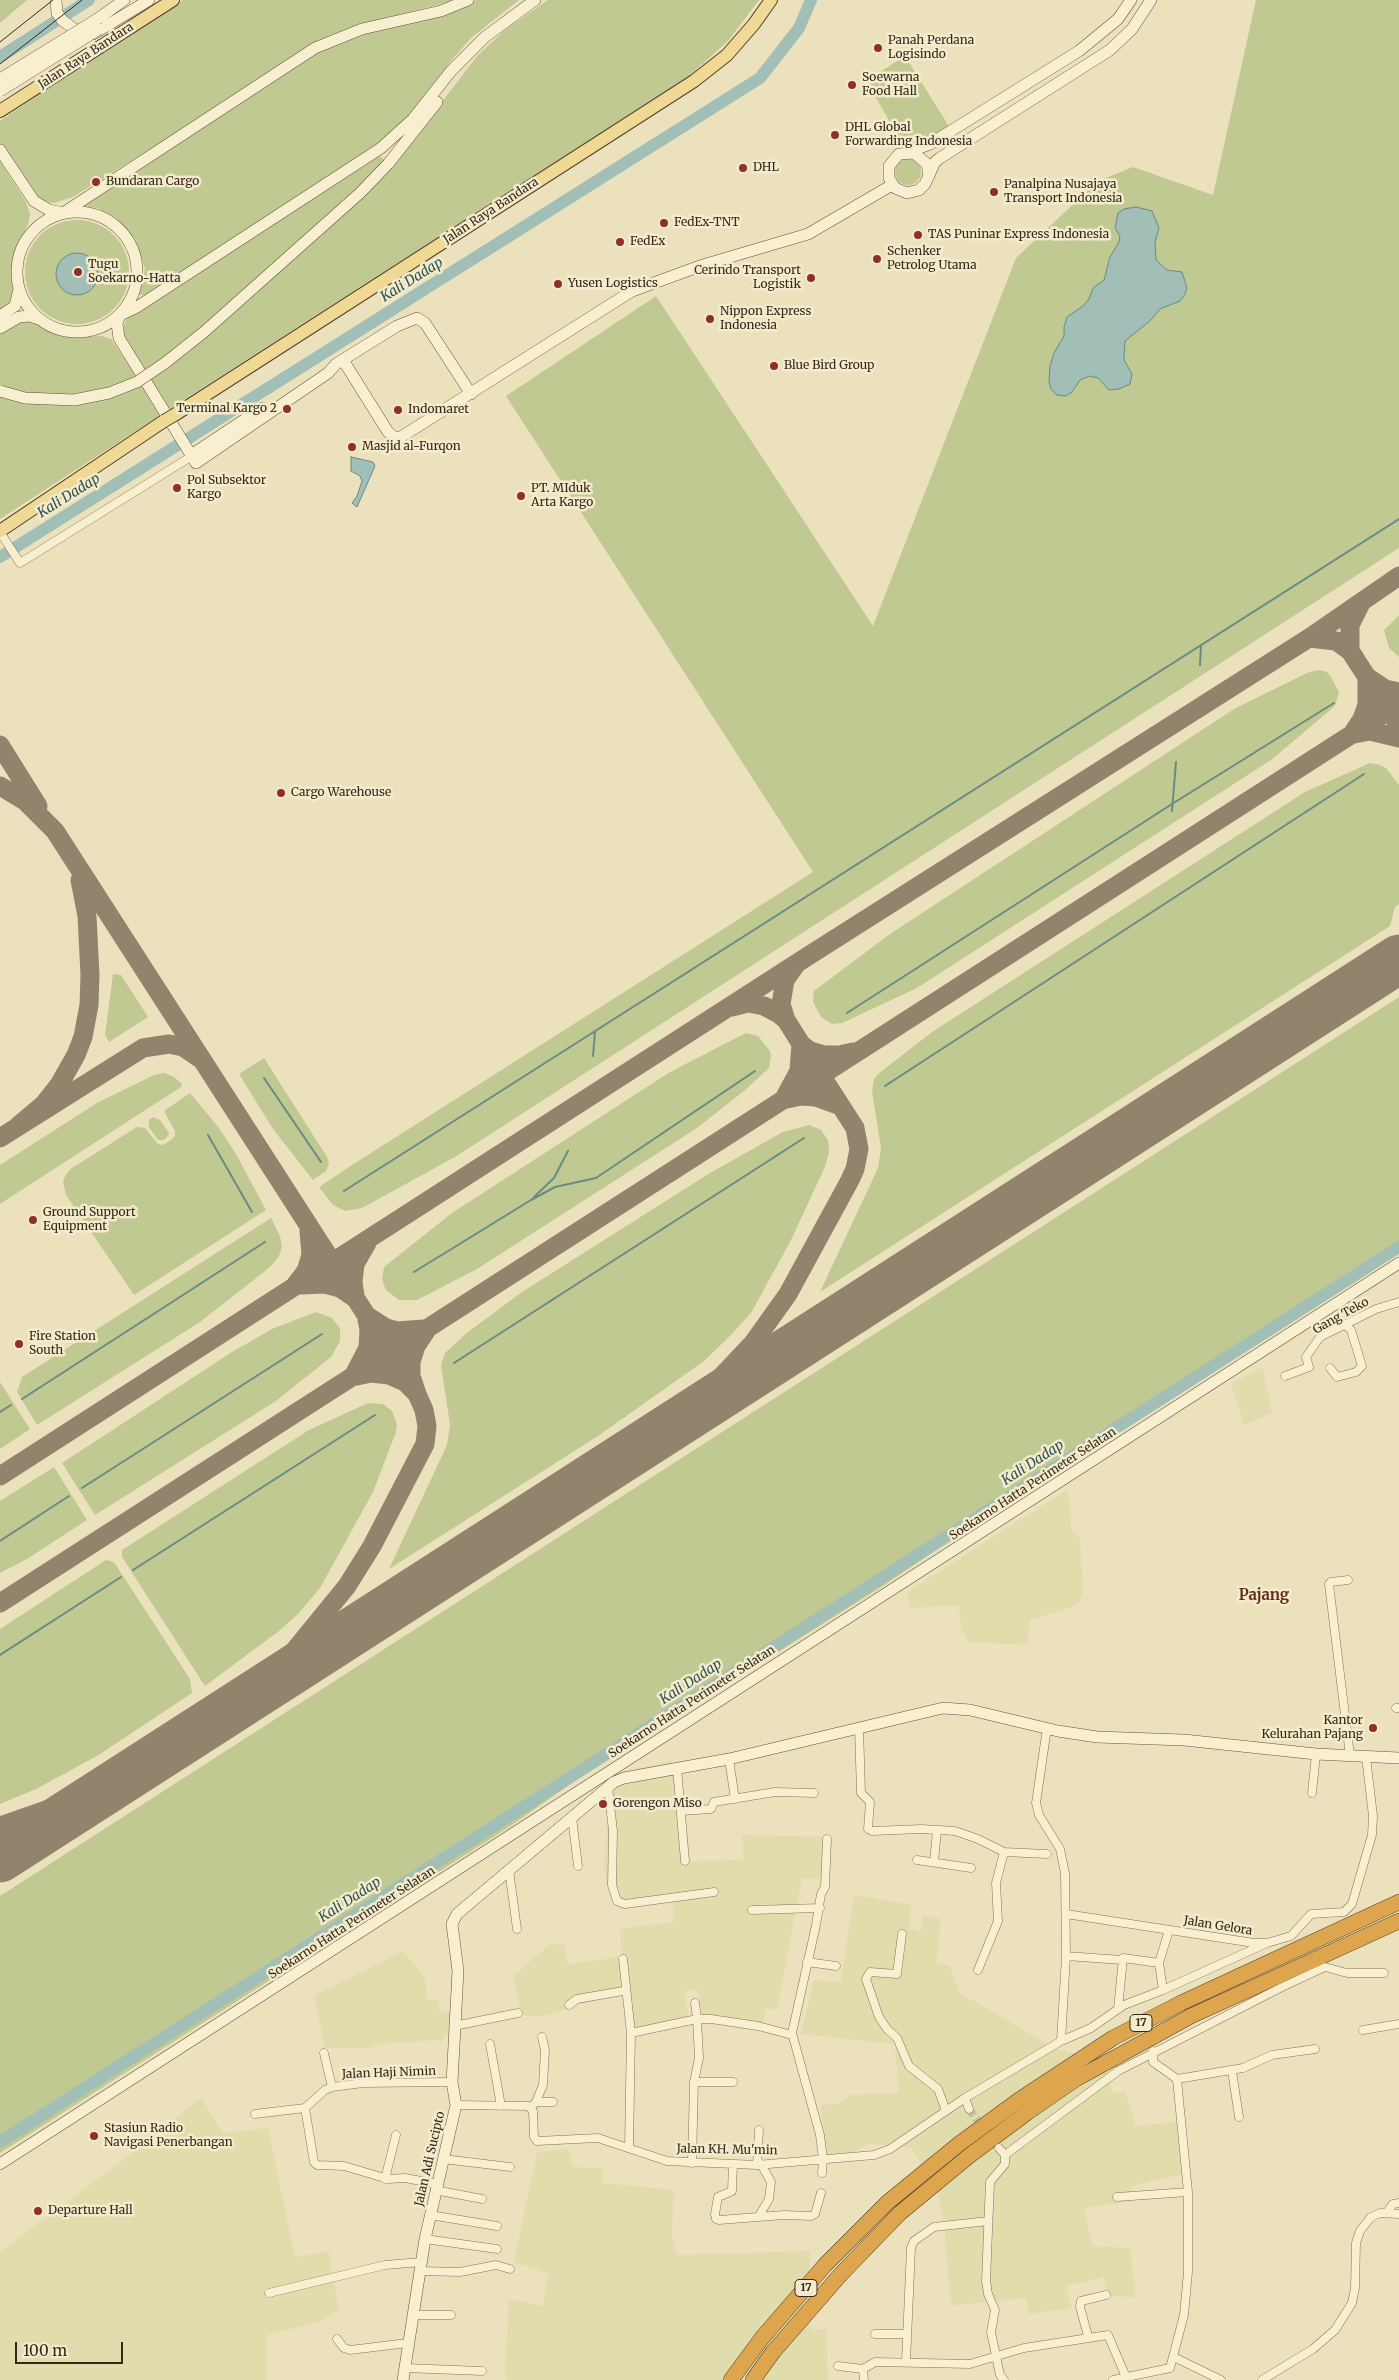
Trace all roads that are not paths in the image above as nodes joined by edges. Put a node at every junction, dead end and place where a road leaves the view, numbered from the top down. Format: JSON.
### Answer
{"nodes":[{"id":1,"x":124,"y":0,"type":"edge"},
{"id":2,"x":136,"y":0,"type":"edge"},
{"id":3,"x":149,"y":0,"type":"edge"},
{"id":4,"x":173,"y":0,"type":"edge"},
{"id":5,"x":468,"y":0,"type":"edge"},
{"id":6,"x":535,"y":0,"type":"edge"},
{"id":7,"x":771,"y":0,"type":"edge"},
{"id":8,"x":1131,"y":0,"type":"edge"},
{"id":9,"x":1151,"y":0,"type":"edge"},
{"id":10,"x":56,"y":1,"type":"edge"},
{"id":11,"x":1118,"y":19,"type":"junction"},
{"id":12,"x":99,"y":31,"type":"junction"},
{"id":13,"x":1130,"y":31,"type":"junction"},
{"id":14,"x":473,"y":49,"type":"junction"},
{"id":15,"x":1079,"y":51,"type":"junction"},
{"id":16,"x":1089,"y":65,"type":"junction"},
{"id":17,"x":0,"y":80,"type":"edge"},
{"id":18,"x":0,"y":91,"type":"edge"},
{"id":19,"x":0,"y":111,"type":"edge"},
{"id":20,"x":0,"y":150,"type":"edge"},
{"id":21,"x":908,"y":152,"type":"junction"},
{"id":22,"x":929,"y":176,"type":"junction"},
{"id":23,"x":892,"y":185,"type":"junction"},
{"id":24,"x":34,"y":201,"type":"junction"},
{"id":25,"x":63,"y":213,"type":"junction"},
{"id":26,"x":34,"y":230,"type":"junction"},
{"id":27,"x":19,"y":288,"type":"junction"},
{"id":28,"x":120,"y":315,"type":"junction"},
{"id":29,"x":0,"y":316,"type":"edge"},
{"id":30,"x":41,"y":320,"type":"junction"},
{"id":31,"x":0,"y":328,"type":"edge"},
{"id":32,"x":97,"y":329,"type":"junction"},
{"id":33,"x":118,"y":338,"type":"junction"},
{"id":34,"x":340,"y":362,"type":"junction"},
{"id":35,"x":0,"y":391,"type":"edge"},
{"id":36,"x":471,"y":394,"type":"junction"},
{"id":37,"x":191,"y":455,"type":"junction"},
{"id":38,"x":0,"y":532,"type":"edge"},
{"id":39,"x":1399,"y":1263,"type":"edge"},
{"id":40,"x":1399,"y":1302,"type":"edge"},
{"id":41,"x":1344,"y":1325,"type":"junction"},
{"id":42,"x":1330,"y":1368,"type":"dead end"},
{"id":43,"x":1286,"y":1376,"type":"dead end"},
{"id":44,"x":1348,"y":1580,"type":"dead end"},
{"id":45,"x":859,"y":1728,"type":"junction"},
{"id":46,"x":1046,"y":1728,"type":"junction"},
{"id":47,"x":1316,"y":1754,"type":"junction"},
{"id":48,"x":1350,"y":1756,"type":"junction"},
{"id":49,"x":1366,"y":1756,"type":"junction"},
{"id":50,"x":1399,"y":1758,"type":"edge"},
{"id":51,"x":729,"y":1759,"type":"junction"},
{"id":52,"x":677,"y":1768,"type":"junction"},
{"id":53,"x":608,"y":1787,"type":"junction"},
{"id":54,"x":814,"y":1793,"type":"dead end"},
{"id":55,"x":1312,"y":1793,"type":"dead end"},
{"id":56,"x":735,"y":1799,"type":"junction"},
{"id":57,"x":681,"y":1811,"type":"junction"},
{"id":58,"x":572,"y":1817,"type":"junction"},
{"id":59,"x":937,"y":1830,"type":"junction"},
{"id":60,"x":827,"y":1839,"type":"dead end"},
{"id":61,"x":1004,"y":1852,"type":"junction"},
{"id":62,"x":1047,"y":1854,"type":"dead end"},
{"id":63,"x":918,"y":1860,"type":"dead end"},
{"id":64,"x":685,"y":1861,"type":"dead end"},
{"id":65,"x":934,"y":1862,"type":"junction"},
{"id":66,"x":578,"y":1866,"type":"dead end"},
{"id":67,"x":971,"y":1868,"type":"dead end"},
{"id":68,"x":509,"y":1870,"type":"junction"},
{"id":69,"x":714,"y":1892,"type":"dead end"},
{"id":70,"x":1399,"y":1902,"type":"edge"},
{"id":71,"x":820,"y":1908,"type":"junction"},
{"id":72,"x":752,"y":1910,"type":"dead end"},
{"id":73,"x":1066,"y":1914,"type":"junction"},
{"id":74,"x":1399,"y":1921,"type":"edge"},
{"id":75,"x":516,"y":1929,"type":"dead end"},
{"id":76,"x":1169,"y":1930,"type":"junction"},
{"id":77,"x":902,"y":1934,"type":"dead end"},
{"id":78,"x":1267,"y":1943,"type":"junction"},
{"id":79,"x":1066,"y":1956,"type":"junction"},
{"id":80,"x":623,"y":1959,"type":"dead end"},
{"id":81,"x":1122,"y":1960,"type":"junction"},
{"id":82,"x":807,"y":1962,"type":"junction"},
{"id":83,"x":1159,"y":1963,"type":"junction"},
{"id":84,"x":836,"y":1966,"type":"dead end"},
{"id":85,"x":978,"y":1970,"type":"dead end"},
{"id":86,"x":1384,"y":1973,"type":"dead end"},
{"id":87,"x":1163,"y":1990,"type":"junction"},
{"id":88,"x":626,"y":1993,"type":"junction"},
{"id":89,"x":696,"y":2003,"type":"dead end"},
{"id":90,"x":569,"y":2005,"type":"dead end"},
{"id":91,"x":1118,"y":2009,"type":"junction"},
{"id":92,"x":518,"y":2013,"type":"dead end"},
{"id":93,"x":697,"y":2019,"type":"junction"},
{"id":94,"x":1399,"y":2024,"type":"edge"},
{"id":95,"x":454,"y":2026,"type":"junction"},
{"id":96,"x":1363,"y":2030,"type":"dead end"},
{"id":97,"x":631,"y":2033,"type":"junction"},
{"id":98,"x":792,"y":2035,"type":"junction"},
{"id":99,"x":542,"y":2037,"type":"dead end"},
{"id":100,"x":1061,"y":2041,"type":"junction"},
{"id":101,"x":490,"y":2044,"type":"dead end"},
{"id":102,"x":1314,"y":2050,"type":"dead end"},
{"id":103,"x":1153,"y":2051,"type":"junction"},
{"id":104,"x":324,"y":2053,"type":"dead end"},
{"id":105,"x":1232,"y":2071,"type":"junction"},
{"id":106,"x":1177,"y":2079,"type":"junction"},
{"id":107,"x":452,"y":2082,"type":"junction"},
{"id":108,"x":694,"y":2082,"type":"junction"},
{"id":109,"x":733,"y":2082,"type":"dead end"},
{"id":110,"x":332,"y":2088,"type":"junction"},
{"id":111,"x":965,"y":2098,"type":"junction"},
{"id":112,"x":553,"y":2102,"type":"dead end"},
{"id":113,"x":534,"y":2104,"type":"junction"},
{"id":114,"x":456,"y":2106,"type":"junction"},
{"id":115,"x":502,"y":2106,"type":"junction"},
{"id":116,"x":305,"y":2108,"type":"junction"},
{"id":117,"x":969,"y":2109,"type":"tunnel mouth"},
{"id":118,"x":946,"y":2111,"type":"junction"},
{"id":119,"x":255,"y":2114,"type":"dead end"},
{"id":120,"x":1240,"y":2117,"type":"dead end"},
{"id":121,"x":759,"y":2130,"type":"dead end"},
{"id":122,"x":396,"y":2135,"type":"dead end"},
{"id":123,"x":629,"y":2147,"type":"junction"},
{"id":124,"x":999,"y":2148,"type":"dead end"},
{"id":125,"x":1005,"y":2155,"type":"junction"},
{"id":126,"x":444,"y":2159,"type":"junction"},
{"id":127,"x":823,"y":2159,"type":"junction"},
{"id":128,"x":692,"y":2162,"type":"junction"},
{"id":129,"x":0,"y":2164,"type":"edge"},
{"id":130,"x":733,"y":2164,"type":"junction"},
{"id":131,"x":759,"y":2164,"type":"junction"},
{"id":132,"x":510,"y":2166,"type":"dead end"},
{"id":133,"x":822,"y":2173,"type":"dead end"},
{"id":134,"x":385,"y":2179,"type":"junction"},
{"id":135,"x":436,"y":2187,"type":"junction"},
{"id":136,"x":1188,"y":2192,"type":"junction"},
{"id":137,"x":821,"y":2193,"type":"dead end"},
{"id":138,"x":1117,"y":2197,"type":"dead end"},
{"id":139,"x":482,"y":2199,"type":"dead end"},
{"id":140,"x":1399,"y":2203,"type":"edge"},
{"id":141,"x":1387,"y":2212,"type":"junction"},
{"id":142,"x":1399,"y":2214,"type":"edge"},
{"id":143,"x":430,"y":2215,"type":"junction"},
{"id":144,"x":759,"y":2216,"type":"junction"},
{"id":145,"x":988,"y":2221,"type":"junction"},
{"id":146,"x":498,"y":2226,"type":"dead end"},
{"id":147,"x":425,"y":2239,"type":"junction"},
{"id":148,"x":497,"y":2249,"type":"dead end"},
{"id":149,"x":420,"y":2266,"type":"junction"},
{"id":150,"x":510,"y":2270,"type":"dead end"},
{"id":151,"x":269,"y":2293,"type":"dead end"},
{"id":152,"x":1106,"y":2295,"type":"dead end"},
{"id":153,"x":412,"y":2315,"type":"junction"},
{"id":154,"x":452,"y":2315,"type":"dead end"},
{"id":155,"x":875,"y":2334,"type":"dead end"},
{"id":156,"x":906,"y":2334,"type":"junction"},
{"id":157,"x":1088,"y":2336,"type":"junction"},
{"id":158,"x":337,"y":2339,"type":"dead end"},
{"id":159,"x":408,"y":2343,"type":"junction"},
{"id":160,"x":997,"y":2357,"type":"junction"},
{"id":161,"x":1174,"y":2357,"type":"junction"},
{"id":162,"x":906,"y":2362,"type":"junction"},
{"id":163,"x":838,"y":2366,"type":"dead end"},
{"id":164,"x":863,"y":2369,"type":"junction"},
{"id":165,"x":482,"y":2371,"type":"dead end"},
{"id":166,"x":404,"y":2374,"type":"edge"},
{"id":167,"x":1126,"y":2377,"type":"junction"},
{"id":168,"x":731,"y":2380,"type":"edge"},
{"id":169,"x":752,"y":2380,"type":"edge"},
{"id":170,"x":864,"y":2380,"type":"edge"},
{"id":171,"x":1004,"y":2380,"type":"edge"},
{"id":172,"x":1113,"y":2380,"type":"edge"},
{"id":173,"x":1221,"y":2380,"type":"edge"},
{"id":174,"x":1262,"y":2380,"type":"edge"}],
"edges":[{"from":1,"to":17,"type":"street","bridge":true},
{"from":2,"to":18,"type":"street","name":"Jalan Raya Bandara","bridge":true},
{"from":3,"to":12,"type":"street","name":"Jalan Raya Bandara"},
{"from":4,"to":19,"type":"main road","name":"Jalan Raya Bandara"},
{"from":5,"to":25,"type":"street"},
{"from":6,"to":14,"type":"street"},
{"from":7,"to":38,"type":"main road","name":"Jalan Raya Bandara","bridge":true},
{"from":8,"to":11,"type":"street"},
{"from":9,"to":13,"type":"street"},
{"from":10,"to":12,"type":"street"},
{"from":11,"to":13,"type":"street"},
{"from":11,"to":15,"type":"street"},
{"from":12,"to":17,"type":"street","name":"Jalan Raya Bandara"},
{"from":13,"to":16,"type":"street"},
{"from":14,"to":28,"type":"street"},
{"from":14,"to":35,"type":"street","bridge":true},
{"from":15,"to":16,"type":"street"},
{"from":15,"to":21,"type":"street"},
{"from":16,"to":22,"type":"street"},
{"from":20,"to":24,"type":"street"},
{"from":21,"to":22,"type":"street"},
{"from":21,"to":23,"type":"street"},
{"from":22,"to":23,"type":"street"},
{"from":23,"to":36,"type":"street"},
{"from":24,"to":25,"type":"street"},
{"from":24,"to":26,"type":"street"},
{"from":25,"to":26,"type":"street"},
{"from":25,"to":28,"type":"street"},
{"from":26,"to":27,"type":"street"},
{"from":27,"to":29,"type":"street"},
{"from":27,"to":30,"type":"street"},
{"from":28,"to":32,"type":"street"},
{"from":28,"to":33,"type":"street"},
{"from":30,"to":31,"type":"street"},
{"from":30,"to":32,"type":"street"},
{"from":32,"to":33,"type":"street"},
{"from":33,"to":37,"type":"street"},
{"from":34,"to":36,"type":"street"},
{"from":34,"to":36,"type":"street"},
{"from":34,"to":37,"type":"street"},
{"from":37,"to":38,"type":"street"},
{"from":39,"to":129,"type":"street","name":"Soekarno Hatta Perimeter Selatan"},
{"from":40,"to":41,"type":"street","name":"Gang Teko"},
{"from":41,"to":42,"type":"street"},
{"from":41,"to":43,"type":"street","name":"Gang Teko"},
{"from":44,"to":48,"type":"street"},
{"from":45,"to":46,"type":"street"},
{"from":45,"to":51,"type":"street"},
{"from":45,"to":59,"type":"street"},
{"from":46,"to":47,"type":"street"},
{"from":46,"to":73,"type":"street"},
{"from":47,"to":48,"type":"street"},
{"from":47,"to":55,"type":"street"},
{"from":48,"to":49,"type":"street"},
{"from":49,"to":50,"type":"street"},
{"from":49,"to":78,"type":"street","name":"Jalan Gelora"},
{"from":51,"to":52,"type":"street"},
{"from":51,"to":56,"type":"street"},
{"from":52,"to":53,"type":"street"},
{"from":52,"to":57,"type":"street"},
{"from":53,"to":58,"type":"street"},
{"from":53,"to":69,"type":"street"},
{"from":54,"to":56,"type":"street"},
{"from":56,"to":57,"type":"street"},
{"from":57,"to":64,"type":"street"},
{"from":58,"to":66,"type":"street"},
{"from":58,"to":68,"type":"street"},
{"from":59,"to":61,"type":"street"},
{"from":59,"to":65,"type":"street"},
{"from":60,"to":71,"type":"street"},
{"from":61,"to":62,"type":"street"},
{"from":61,"to":85,"type":"street"},
{"from":63,"to":65,"type":"street"},
{"from":65,"to":67,"type":"street"},
{"from":68,"to":75,"type":"street"},
{"from":68,"to":95,"type":"street","name":"Jalan Adi Sucipto"},
{"from":70,"to":168,"type":"highway","number":"17"},
{"from":71,"to":72,"type":"street"},
{"from":71,"to":82,"type":"street"},
{"from":73,"to":76,"type":"street","name":"Jalan Gelora"},
{"from":73,"to":79,"type":"street"},
{"from":74,"to":169,"type":"highway","number":"17"},
{"from":76,"to":78,"type":"street","name":"Jalan Gelora"},
{"from":76,"to":83,"type":"street"},
{"from":77,"to":118,"type":"street"},
{"from":78,"to":87,"type":"street"},
{"from":79,"to":81,"type":"street"},
{"from":79,"to":100,"type":"street"},
{"from":80,"to":88,"type":"street"},
{"from":81,"to":83,"type":"street"},
{"from":81,"to":91,"type":"street"},
{"from":82,"to":84,"type":"street"},
{"from":82,"to":98,"type":"street"},
{"from":83,"to":87,"type":"street"},
{"from":86,"to":103,"type":"street"},
{"from":87,"to":91,"type":"street"},
{"from":88,"to":90,"type":"street"},
{"from":88,"to":97,"type":"street"},
{"from":89,"to":93,"type":"street"},
{"from":91,"to":100,"type":"street"},
{"from":92,"to":95,"type":"street"},
{"from":93,"to":97,"type":"street"},
{"from":93,"to":98,"type":"street"},
{"from":93,"to":108,"type":"street"},
{"from":94,"to":96,"type":"street"},
{"from":95,"to":107,"type":"street","name":"Jalan Adi Sucipto"},
{"from":97,"to":123,"type":"street"},
{"from":98,"to":127,"type":"street"},
{"from":99,"to":113,"type":"street"},
{"from":100,"to":111,"type":"street"},
{"from":101,"to":115,"type":"street"},
{"from":102,"to":105,"type":"street"},
{"from":103,"to":106,"type":"street"},
{"from":103,"to":125,"type":"street"},
{"from":104,"to":110,"type":"street"},
{"from":105,"to":106,"type":"street"},
{"from":105,"to":120,"type":"street"},
{"from":106,"to":136,"type":"street"},
{"from":107,"to":110,"type":"street","name":"Jalan Haji Nimin"},
{"from":107,"to":114,"type":"street","name":"Jalan Adi Sucipto"},
{"from":108,"to":109,"type":"street"},
{"from":108,"to":128,"type":"street"},
{"from":110,"to":116,"type":"street","name":"Jalan Haji Nimin"},
{"from":111,"to":117,"type":"street"},
{"from":111,"to":118,"type":"street"},
{"from":112,"to":113,"type":"street"},
{"from":113,"to":115,"type":"street"},
{"from":113,"to":123,"type":"street","name":"Jalan KH. Mu'min"},
{"from":114,"to":115,"type":"street"},
{"from":114,"to":126,"type":"street","name":"Jalan Adi Sucipto"},
{"from":116,"to":119,"type":"street"},
{"from":116,"to":134,"type":"street"},
{"from":118,"to":127,"type":"street","name":"Jalan KH. Mu'min"},
{"from":121,"to":131,"type":"street"},
{"from":122,"to":134,"type":"street"},
{"from":123,"to":128,"type":"street","name":"Jalan KH. Mu'min"},
{"from":124,"to":125,"type":"street"},
{"from":125,"to":145,"type":"street"},
{"from":126,"to":132,"type":"street"},
{"from":126,"to":135,"type":"street","name":"Jalan Adi Sucipto"},
{"from":127,"to":131,"type":"street","name":"Jalan KH. Mu'min"},
{"from":127,"to":133,"type":"street"},
{"from":128,"to":130,"type":"street","name":"Jalan KH. Mu'min"},
{"from":130,"to":131,"type":"street","name":"Jalan KH. Mu'min"},
{"from":130,"to":144,"type":"street"},
{"from":131,"to":144,"type":"street"},
{"from":134,"to":135,"type":"street"},
{"from":135,"to":139,"type":"street"},
{"from":135,"to":143,"type":"street","name":"Jalan Adi Sucipto"},
{"from":136,"to":138,"type":"street"},
{"from":136,"to":161,"type":"street"},
{"from":137,"to":144,"type":"street"},
{"from":140,"to":141,"type":"street"},
{"from":141,"to":142,"type":"street"},
{"from":141,"to":174,"type":"street"},
{"from":143,"to":146,"type":"street"},
{"from":143,"to":147,"type":"street","name":"Jalan Adi Sucipto"},
{"from":145,"to":156,"type":"street"},
{"from":145,"to":160,"type":"street"},
{"from":147,"to":148,"type":"street"},
{"from":147,"to":149,"type":"street","name":"Jalan Adi Sucipto"},
{"from":149,"to":150,"type":"street"},
{"from":149,"to":151,"type":"street"},
{"from":149,"to":153,"type":"street","name":"Jalan Adi Sucipto"},
{"from":152,"to":157,"type":"street"},
{"from":153,"to":154,"type":"street"},
{"from":153,"to":159,"type":"street","name":"Jalan Adi Sucipto"},
{"from":155,"to":156,"type":"street"},
{"from":156,"to":162,"type":"street"},
{"from":157,"to":160,"type":"street"},
{"from":157,"to":167,"type":"street"},
{"from":158,"to":159,"type":"street"},
{"from":159,"to":166,"type":"street","name":"Jalan Adi Sucipto"},
{"from":160,"to":162,"type":"street"},
{"from":160,"to":171,"type":"street"},
{"from":161,"to":167,"type":"street"},
{"from":161,"to":173,"type":"street"},
{"from":162,"to":164,"type":"street"},
{"from":163,"to":164,"type":"street"},
{"from":164,"to":170,"type":"street"},
{"from":165,"to":166,"type":"street"},
{"from":167,"to":172,"type":"street"}]}
